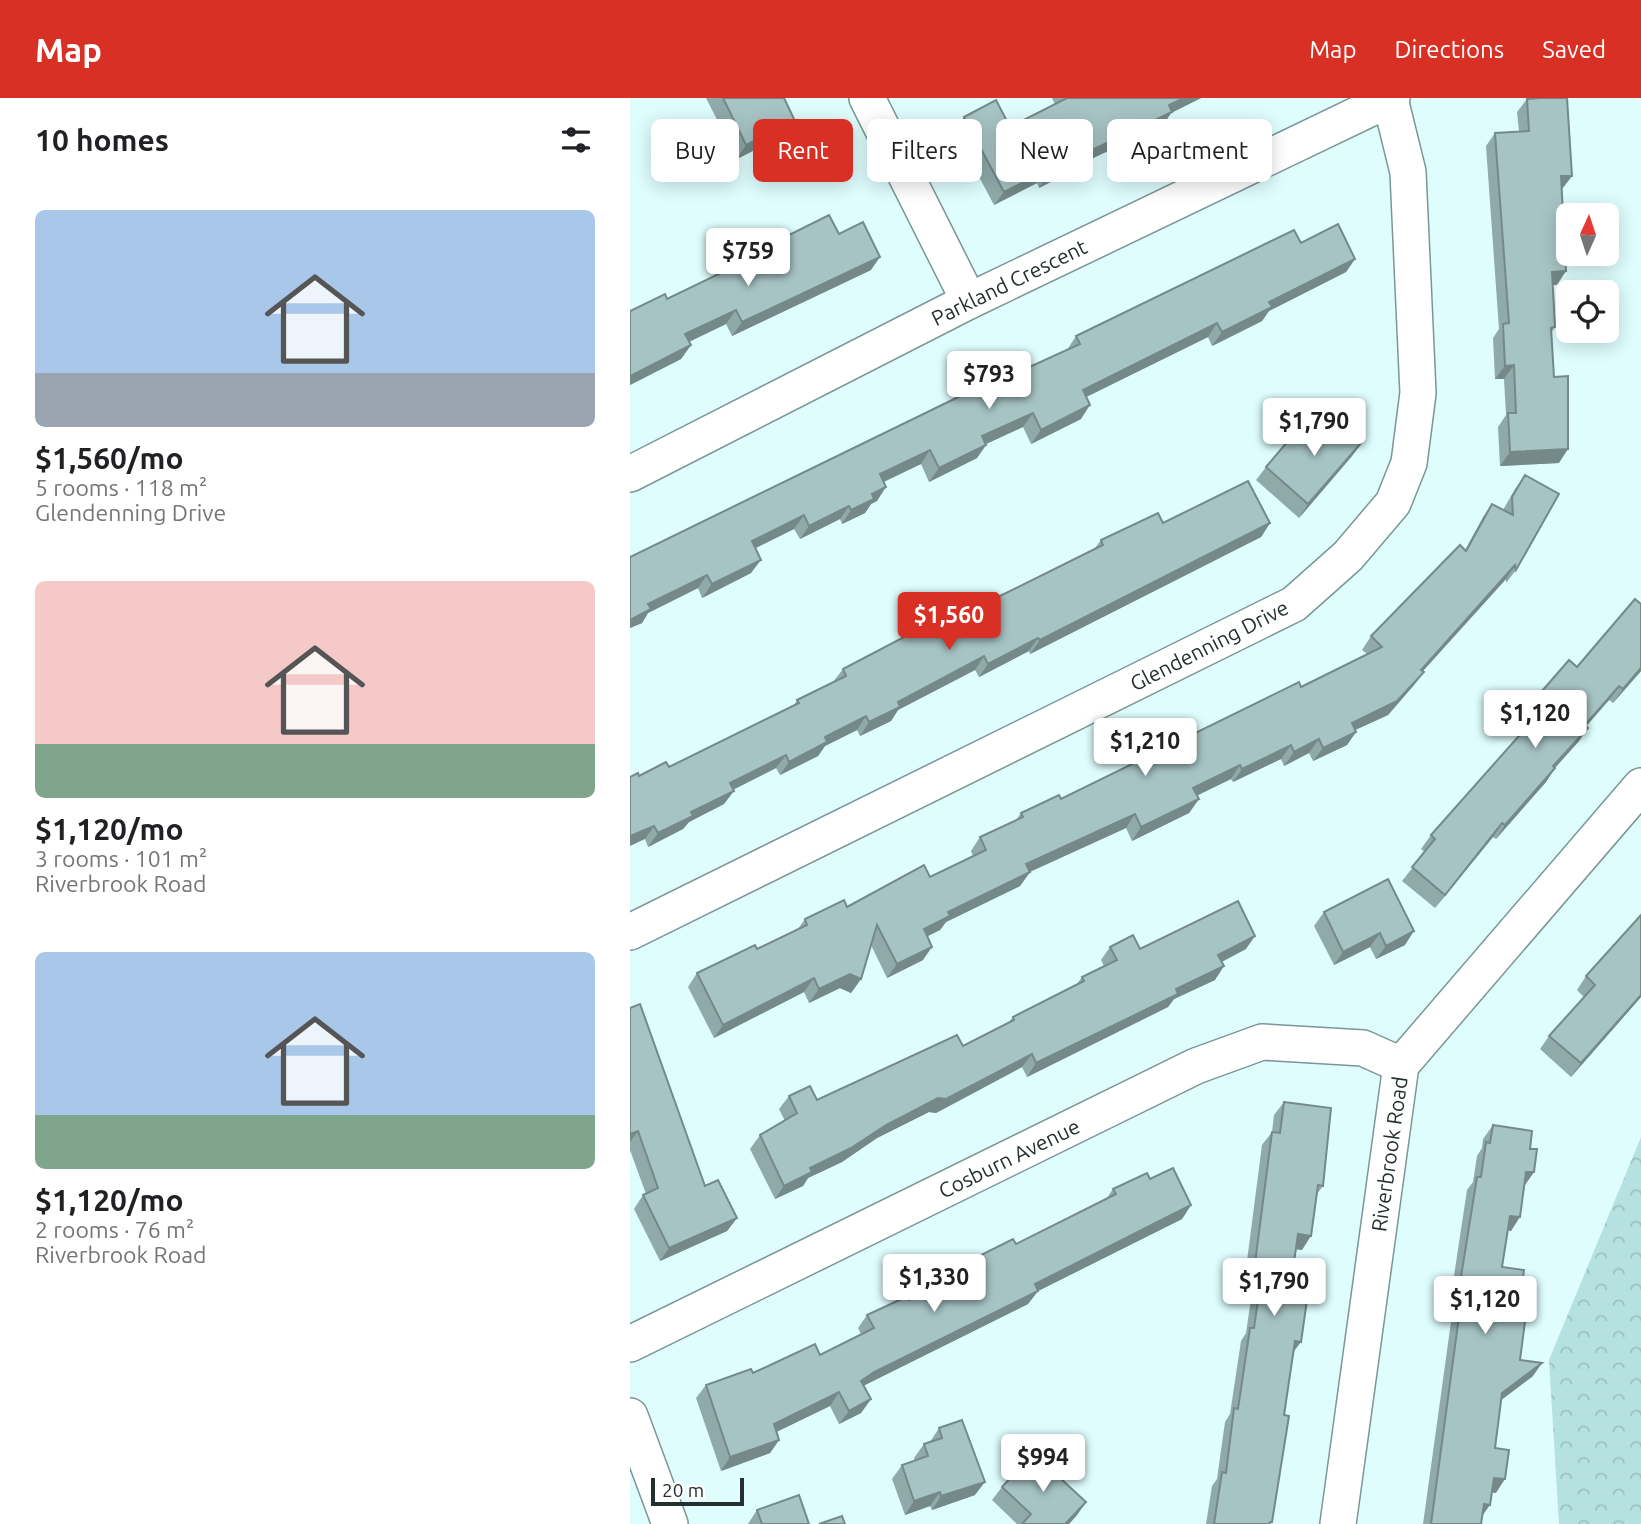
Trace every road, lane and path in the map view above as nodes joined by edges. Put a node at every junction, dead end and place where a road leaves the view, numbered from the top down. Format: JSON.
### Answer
{"nodes":[{"id":1,"x":867,"y":98,"type":"edge"},
{"id":2,"x":1391,"y":99,"type":"edge"},
{"id":3,"x":970,"y":301,"type":"junction"},
{"id":4,"x":630,"y":474,"type":"edge"},
{"id":5,"x":1641,"y":786,"type":"edge"},
{"id":6,"x":630,"y":932,"type":"edge"},
{"id":7,"x":1401,"y":1065,"type":"junction"},
{"id":8,"x":630,"y":1344,"type":"edge"},
{"id":9,"x":630,"y":1416,"type":"edge"},
{"id":10,"x":670,"y":1524,"type":"edge"},
{"id":11,"x":1338,"y":1524,"type":"edge"}],
"edges":[{"from":1,"to":3,"type":"street"},
{"from":2,"to":3,"type":"street","name":"Parkland Crescent"},
{"from":2,"to":6,"type":"street","name":"Glendenning Drive"},
{"from":3,"to":4,"type":"street","name":"Parkland Crescent"},
{"from":5,"to":7,"type":"street","name":"Riverbrook Road"},
{"from":7,"to":8,"type":"street","name":"Cosburn Avenue"},
{"from":7,"to":11,"type":"street","name":"Riverbrook Road"},
{"from":9,"to":10,"type":"street"}]}
